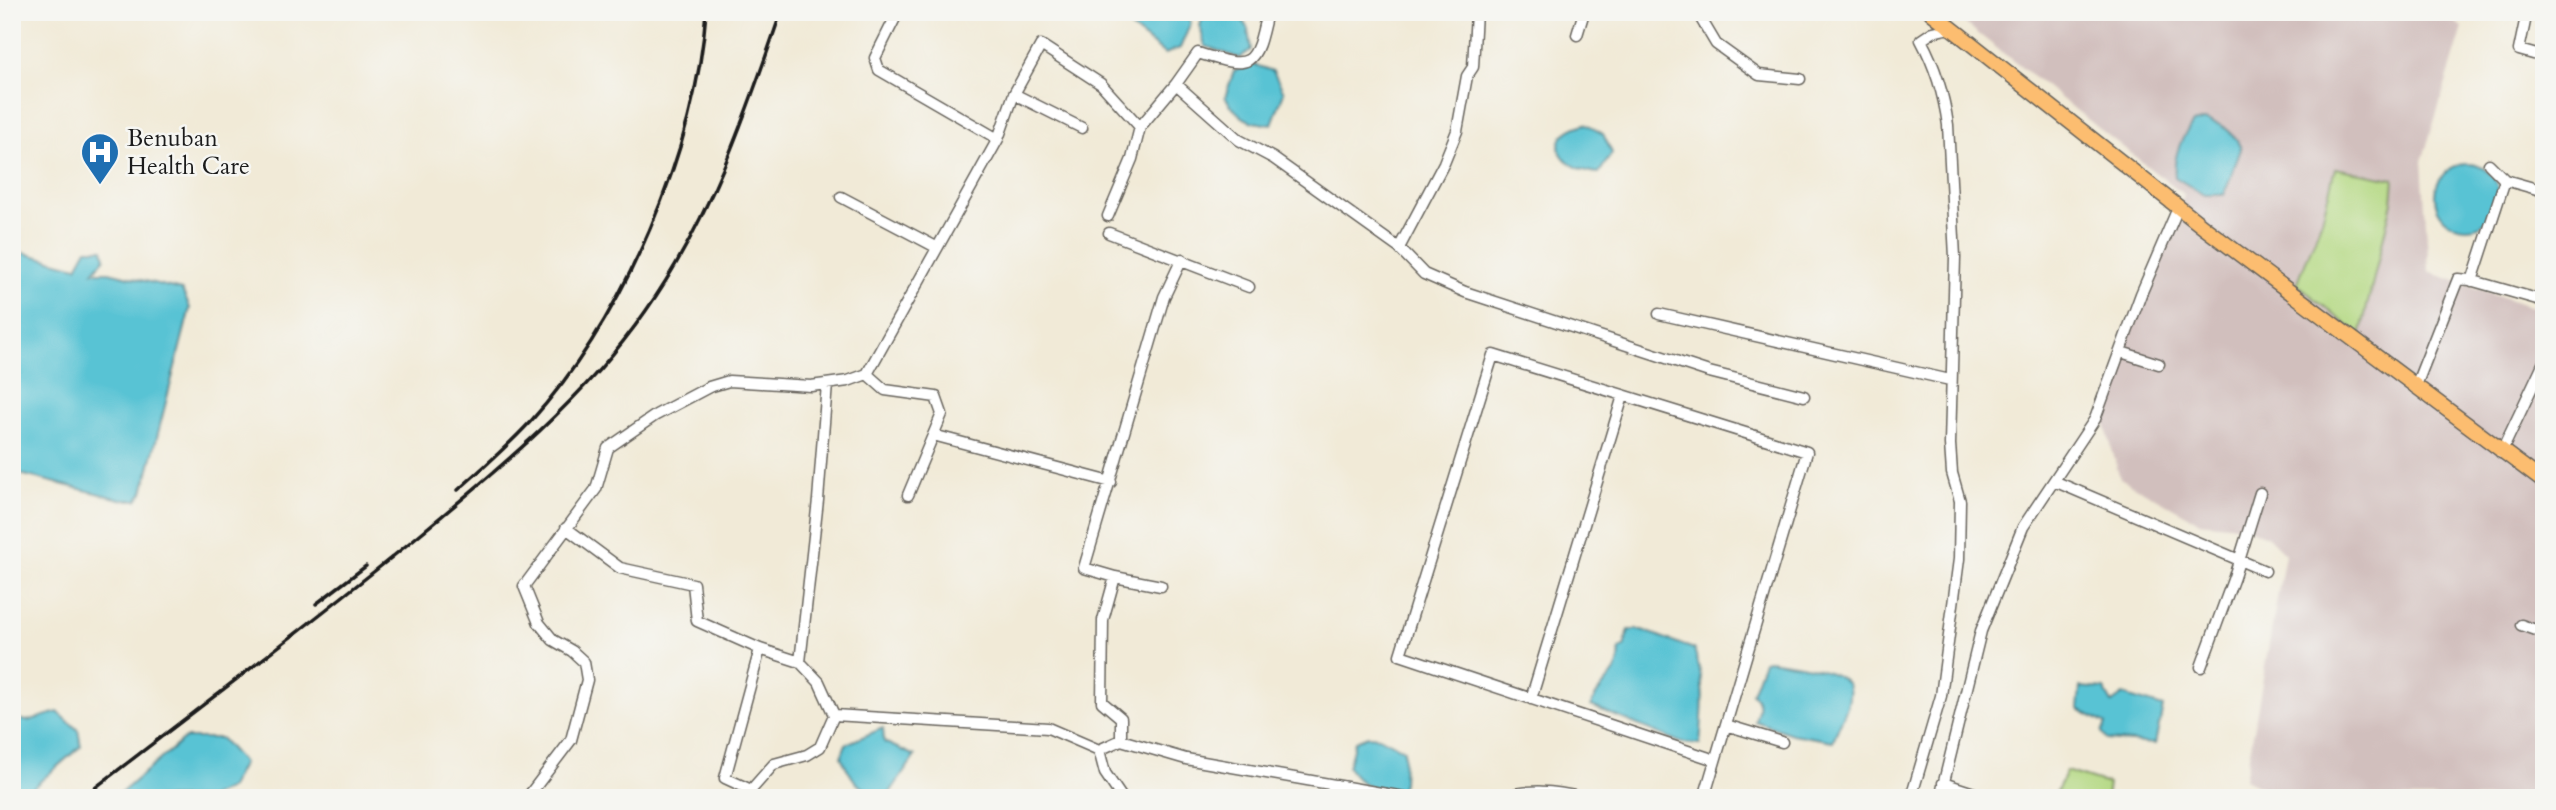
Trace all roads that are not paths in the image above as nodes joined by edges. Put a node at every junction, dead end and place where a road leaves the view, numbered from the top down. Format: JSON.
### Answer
{"nodes":[{"id":1,"x":898,"y":12,"type":"edge"},
{"id":2,"x":1267,"y":12,"type":"edge"},
{"id":3,"x":1476,"y":12,"type":"edge"},
{"id":4,"x":1584,"y":12,"type":"edge"},
{"id":5,"x":1697,"y":12,"type":"edge"},
{"id":6,"x":1931,"y":12,"type":"edge"},
{"id":7,"x":2528,"y":12,"type":"edge"},
{"id":8,"x":1951,"y":28,"type":"junction"},
{"id":9,"x":1577,"y":34,"type":"dead end"},
{"id":10,"x":2544,"y":57,"type":"edge"},
{"id":11,"x":1800,"y":79,"type":"dead end"},
{"id":12,"x":1175,"y":84,"type":"junction"},
{"id":13,"x":1014,"y":94,"type":"junction"},
{"id":14,"x":1140,"y":127,"type":"junction"},
{"id":15,"x":1082,"y":128,"type":"dead end"},
{"id":16,"x":998,"y":139,"type":"junction"},
{"id":17,"x":2489,"y":164,"type":"dead end"},
{"id":18,"x":2505,"y":180,"type":"junction"},
{"id":19,"x":2544,"y":191,"type":"edge"},
{"id":20,"x":841,"y":197,"type":"dead end"},
{"id":21,"x":2178,"y":208,"type":"junction"},
{"id":22,"x":1108,"y":216,"type":"dead end"},
{"id":23,"x":1109,"y":233,"type":"dead end"},
{"id":24,"x":936,"y":247,"type":"junction"},
{"id":25,"x":1399,"y":248,"type":"junction"},
{"id":26,"x":1182,"y":259,"type":"junction"},
{"id":27,"x":2472,"y":281,"type":"junction"},
{"id":28,"x":1249,"y":287,"type":"dead end"},
{"id":29,"x":2544,"y":301,"type":"edge"},
{"id":30,"x":1659,"y":314,"type":"dead end"},
{"id":31,"x":2121,"y":352,"type":"junction"},
{"id":32,"x":2544,"y":362,"type":"edge"},
{"id":33,"x":2159,"y":364,"type":"dead end"},
{"id":34,"x":867,"y":374,"type":"junction"},
{"id":35,"x":1951,"y":380,"type":"junction"},
{"id":36,"x":827,"y":384,"type":"junction"},
{"id":37,"x":2415,"y":388,"type":"junction"},
{"id":38,"x":1623,"y":396,"type":"junction"},
{"id":39,"x":1804,"y":396,"type":"dead end"},
{"id":40,"x":933,"y":435,"type":"junction"},
{"id":41,"x":2501,"y":453,"type":"junction"},
{"id":42,"x":2054,"y":481,"type":"junction"},
{"id":43,"x":1111,"y":482,"type":"junction"},
{"id":44,"x":2544,"y":482,"type":"edge"},
{"id":45,"x":2260,"y":493,"type":"dead end"},
{"id":46,"x":908,"y":495,"type":"dead end"},
{"id":47,"x":566,"y":528,"type":"junction"},
{"id":48,"x":2238,"y":559,"type":"junction"},
{"id":49,"x":2265,"y":571,"type":"dead end"},
{"id":50,"x":1115,"y":577,"type":"junction"},
{"id":51,"x":1161,"y":586,"type":"dead end"},
{"id":52,"x":2521,"y":625,"type":"dead end"},
{"id":53,"x":2544,"y":633,"type":"edge"},
{"id":54,"x":760,"y":649,"type":"junction"},
{"id":55,"x":800,"y":662,"type":"junction"},
{"id":56,"x":2202,"y":667,"type":"dead end"},
{"id":57,"x":1531,"y":699,"type":"junction"},
{"id":58,"x":834,"y":715,"type":"junction"},
{"id":59,"x":1726,"y":725,"type":"junction"},
{"id":60,"x":1121,"y":740,"type":"junction"},
{"id":61,"x":1782,"y":742,"type":"dead end"},
{"id":62,"x":1099,"y":750,"type":"junction"},
{"id":63,"x":1715,"y":760,"type":"junction"},
{"id":64,"x":1943,"y":783,"type":"junction"},
{"id":65,"x":750,"y":794,"type":"edge"},
{"id":66,"x":532,"y":796,"type":"edge"},
{"id":67,"x":1122,"y":798,"type":"edge"},
{"id":68,"x":1410,"y":798,"type":"edge"},
{"id":69,"x":1500,"y":798,"type":"edge"},
{"id":70,"x":1584,"y":798,"type":"edge"},
{"id":71,"x":1704,"y":798,"type":"edge"},
{"id":72,"x":1911,"y":798,"type":"edge"},
{"id":73,"x":1940,"y":798,"type":"edge"},
{"id":74,"x":1989,"y":798,"type":"edge"}],
"edges":[{"from":1,"to":16,"type":"street"},
{"from":2,"to":12,"type":"street"},
{"from":3,"to":25,"type":"street"},
{"from":4,"to":9,"type":"street"},
{"from":5,"to":11,"type":"street"},
{"from":6,"to":8,"type":"main road"},
{"from":7,"to":10,"type":"street"},
{"from":8,"to":21,"type":"main road"},
{"from":8,"to":35,"type":"street"},
{"from":12,"to":14,"type":"street"},
{"from":12,"to":25,"type":"street"},
{"from":13,"to":14,"type":"street"},
{"from":13,"to":15,"type":"street"},
{"from":13,"to":16,"type":"street"},
{"from":14,"to":22,"type":"street"},
{"from":16,"to":24,"type":"street"},
{"from":17,"to":18,"type":"street"},
{"from":18,"to":19,"type":"street"},
{"from":18,"to":27,"type":"street"},
{"from":20,"to":24,"type":"street"},
{"from":21,"to":31,"type":"street"},
{"from":21,"to":37,"type":"main road"},
{"from":23,"to":26,"type":"street"},
{"from":24,"to":34,"type":"street"},
{"from":25,"to":39,"type":"street"},
{"from":26,"to":28,"type":"street"},
{"from":26,"to":43,"type":"street"},
{"from":27,"to":29,"type":"street"},
{"from":27,"to":37,"type":"street"},
{"from":30,"to":35,"type":"street"},
{"from":31,"to":33,"type":"street"},
{"from":31,"to":42,"type":"street"},
{"from":32,"to":41,"type":"street"},
{"from":34,"to":36,"type":"street"},
{"from":34,"to":40,"type":"street"},
{"from":35,"to":72,"type":"street"},
{"from":36,"to":47,"type":"street"},
{"from":36,"to":55,"type":"street"},
{"from":37,"to":41,"type":"main road"},
{"from":38,"to":57,"type":"street"},
{"from":38,"to":57,"type":"street"},
{"from":38,"to":59,"type":"street"},
{"from":40,"to":43,"type":"street"},
{"from":40,"to":46,"type":"street"},
{"from":41,"to":44,"type":"main road"},
{"from":42,"to":48,"type":"street"},
{"from":42,"to":64,"type":"street"},
{"from":43,"to":50,"type":"street"},
{"from":45,"to":48,"type":"street"},
{"from":47,"to":54,"type":"street"},
{"from":47,"to":66,"type":"street"},
{"from":48,"to":49,"type":"street"},
{"from":48,"to":56,"type":"street"},
{"from":50,"to":51,"type":"street"},
{"from":50,"to":60,"type":"street"},
{"from":52,"to":53,"type":"street"},
{"from":54,"to":55,"type":"street"},
{"from":54,"to":65,"type":"street"},
{"from":55,"to":58,"type":"street"},
{"from":57,"to":63,"type":"street"},
{"from":58,"to":62,"type":"street"},
{"from":58,"to":65,"type":"street"},
{"from":59,"to":61,"type":"street"},
{"from":59,"to":63,"type":"street"},
{"from":60,"to":62,"type":"street"},
{"from":60,"to":68,"type":"street"},
{"from":62,"to":67,"type":"street"},
{"from":63,"to":71,"type":"street"},
{"from":64,"to":73,"type":"street"},
{"from":64,"to":74,"type":"street"},
{"from":69,"to":70,"type":"street"}]}
